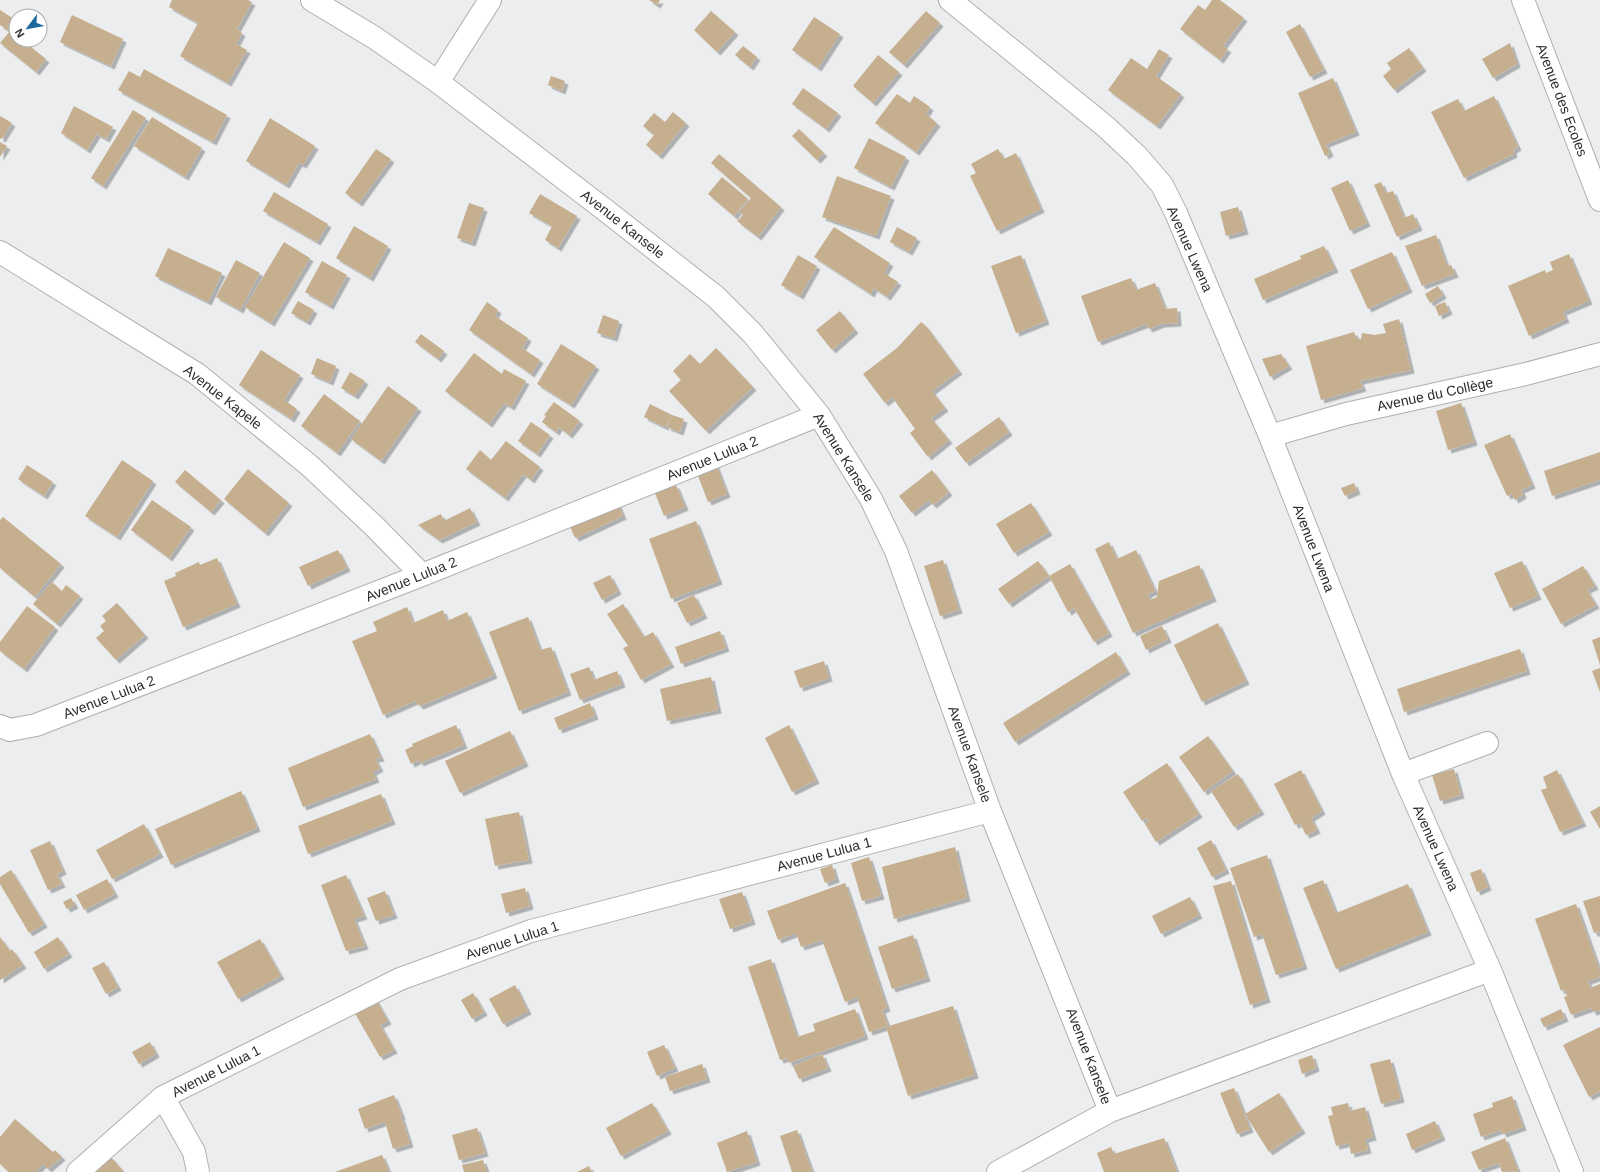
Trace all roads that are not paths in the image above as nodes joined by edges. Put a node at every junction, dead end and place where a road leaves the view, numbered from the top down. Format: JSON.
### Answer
{"nodes":[{"id":1,"x":312,"y":0,"type":"edge"},
{"id":2,"x":490,"y":0,"type":"edge"},
{"id":3,"x":950,"y":0,"type":"edge"},
{"id":4,"x":1523,"y":0,"type":"edge"},
{"id":5,"x":438,"y":82,"type":"junction"},
{"id":6,"x":1600,"y":200,"type":"edge"},
{"id":7,"x":0,"y":252,"type":"edge"},
{"id":8,"x":1600,"y":354,"type":"edge"},
{"id":9,"x":819,"y":415,"type":"junction"},
{"id":10,"x":1270,"y":436,"type":"junction"},
{"id":11,"x":422,"y":575,"type":"junction"},
{"id":12,"x":0,"y":726,"type":"edge"},
{"id":13,"x":1487,"y":743,"type":"dead end"},
{"id":14,"x":1403,"y":774,"type":"junction"},
{"id":15,"x":990,"y":811,"type":"junction"},
{"id":16,"x":1490,"y":970,"type":"junction"},
{"id":17,"x":163,"y":1097,"type":"junction"},
{"id":18,"x":1110,"y":1111,"type":"junction"},
{"id":19,"x":78,"y":1172,"type":"edge"},
{"id":20,"x":198,"y":1172,"type":"edge"},
{"id":21,"x":998,"y":1172,"type":"edge"},
{"id":22,"x":1572,"y":1172,"type":"edge"}],
"edges":[{"from":1,"to":5,"type":"street","name":"Avenue Kansele"},
{"from":2,"to":5,"type":"street"},
{"from":3,"to":10,"type":"street","name":"Avenue Lwena"},
{"from":4,"to":6,"type":"street","name":"Avenue des Ecoles"},
{"from":5,"to":9,"type":"street","name":"Avenue Kansele"},
{"from":7,"to":11,"type":"street","name":"Avenue Kapele"},
{"from":8,"to":10,"type":"street","name":"Avenue du Collège"},
{"from":9,"to":11,"type":"street","name":"Avenue Lulua 2"},
{"from":9,"to":15,"type":"street","name":"Avenue Kansele"},
{"from":10,"to":14,"type":"street","name":"Avenue Lwena"},
{"from":11,"to":12,"type":"street","name":"Avenue Lulua 2"},
{"from":13,"to":14,"type":"street"},
{"from":14,"to":16,"type":"street","name":"Avenue Lwena"},
{"from":15,"to":17,"type":"street","name":"Avenue Lulua 1"},
{"from":15,"to":18,"type":"street","name":"Avenue Kansele"},
{"from":16,"to":18,"type":"street"},
{"from":16,"to":22,"type":"street","name":"Avenue Lwena"},
{"from":17,"to":19,"type":"street","name":"Avenue Lulua 1"},
{"from":17,"to":20,"type":"street"},
{"from":18,"to":21,"type":"street"}]}
